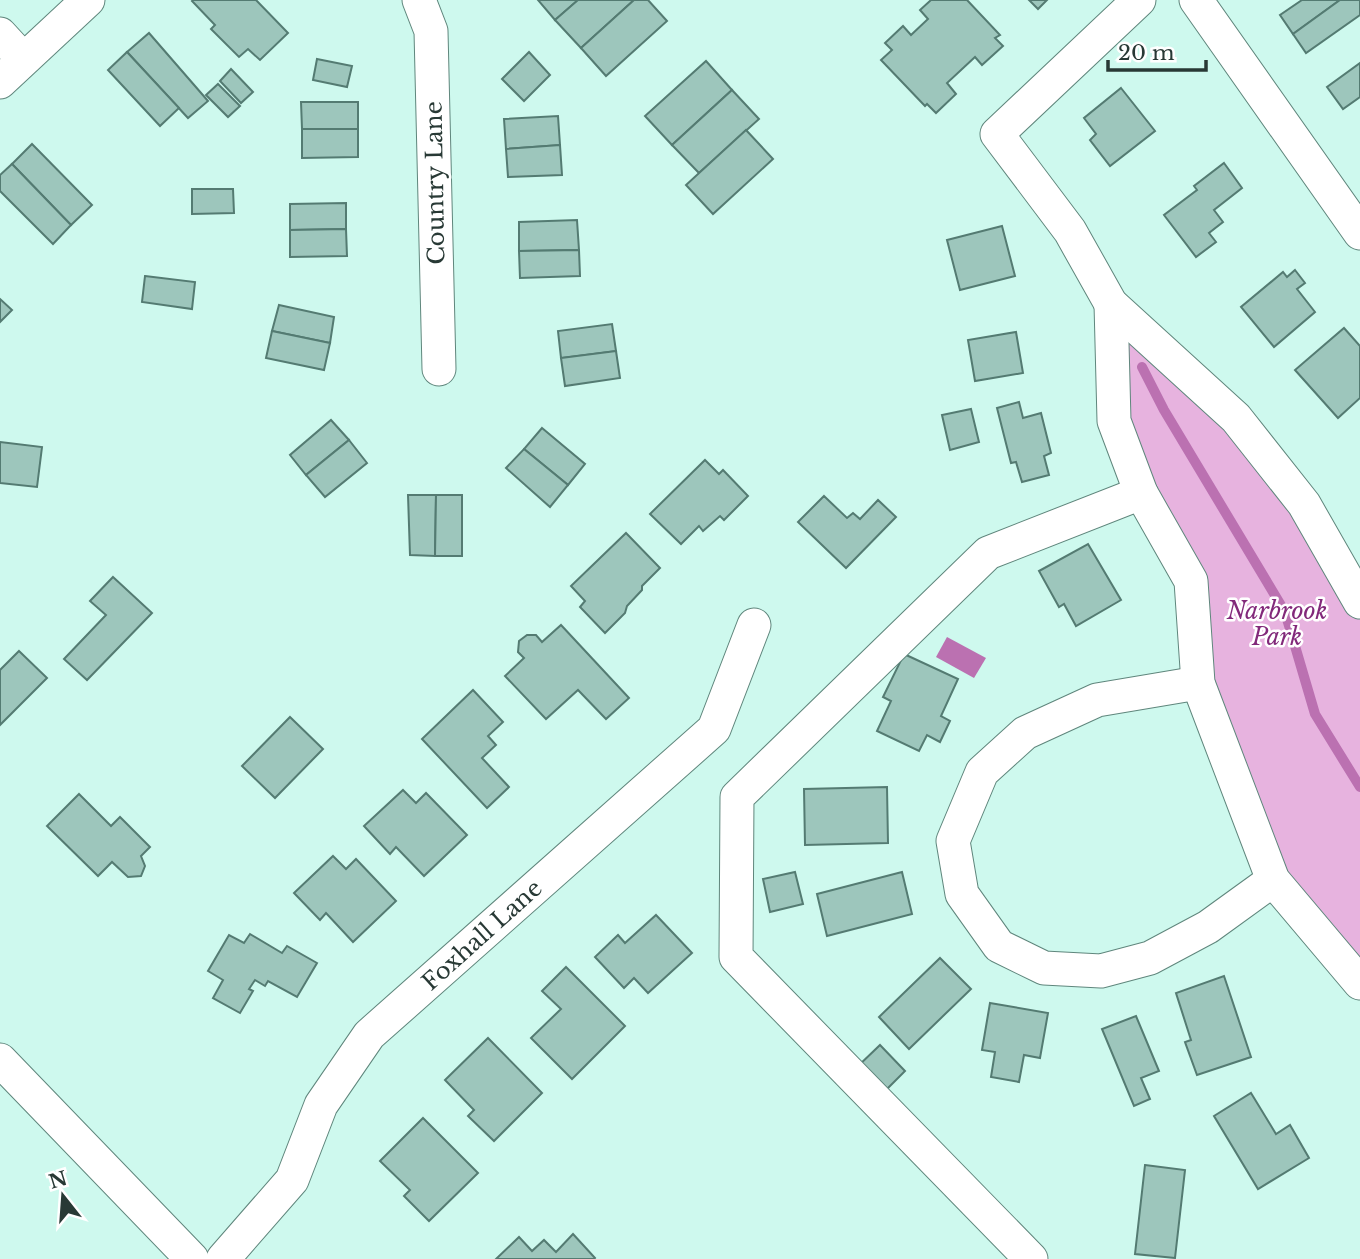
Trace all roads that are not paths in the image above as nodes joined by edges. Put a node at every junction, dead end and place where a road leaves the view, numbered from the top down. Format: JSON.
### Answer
{"nodes":[{"id":1,"x":88,"y":0,"type":"edge"},
{"id":2,"x":419,"y":0,"type":"edge"},
{"id":3,"x":1139,"y":0,"type":"edge"},
{"id":4,"x":1195,"y":0,"type":"edge"},
{"id":5,"x":0,"y":34,"type":"edge"},
{"id":6,"x":23,"y":59,"type":"junction"},
{"id":7,"x":0,"y":82,"type":"edge"},
{"id":8,"x":1360,"y":233,"type":"edge"},
{"id":9,"x":1111,"y":304,"type":"junction"},
{"id":10,"x":439,"y":369,"type":"dead end"},
{"id":11,"x":1141,"y":493,"type":"junction"},
{"id":12,"x":1360,"y":602,"type":"edge"},
{"id":13,"x":754,"y":625,"type":"dead end"},
{"id":14,"x":1198,"y":683,"type":"junction"},
{"id":15,"x":1273,"y":880,"type":"junction"},
{"id":16,"x":1360,"y":983,"type":"edge"},
{"id":17,"x":0,"y":1060,"type":"edge"},
{"id":18,"x":192,"y":1259,"type":"edge"},
{"id":19,"x":223,"y":1259,"type":"edge"},
{"id":20,"x":1031,"y":1259,"type":"edge"}],
"edges":[{"from":1,"to":6,"type":"street"},
{"from":2,"to":10,"type":"street","name":"Country Lane"},
{"from":3,"to":9,"type":"street"},
{"from":4,"to":8,"type":"street"},
{"from":5,"to":6,"type":"street"},
{"from":6,"to":7,"type":"street"},
{"from":9,"to":11,"type":"street"},
{"from":9,"to":12,"type":"street"},
{"from":11,"to":14,"type":"street"},
{"from":11,"to":20,"type":"street"},
{"from":13,"to":19,"type":"street","name":"Foxhall Lane"},
{"from":14,"to":15,"type":"street"},
{"from":14,"to":15,"type":"street"},
{"from":15,"to":16,"type":"street"},
{"from":17,"to":18,"type":"street"}]}
